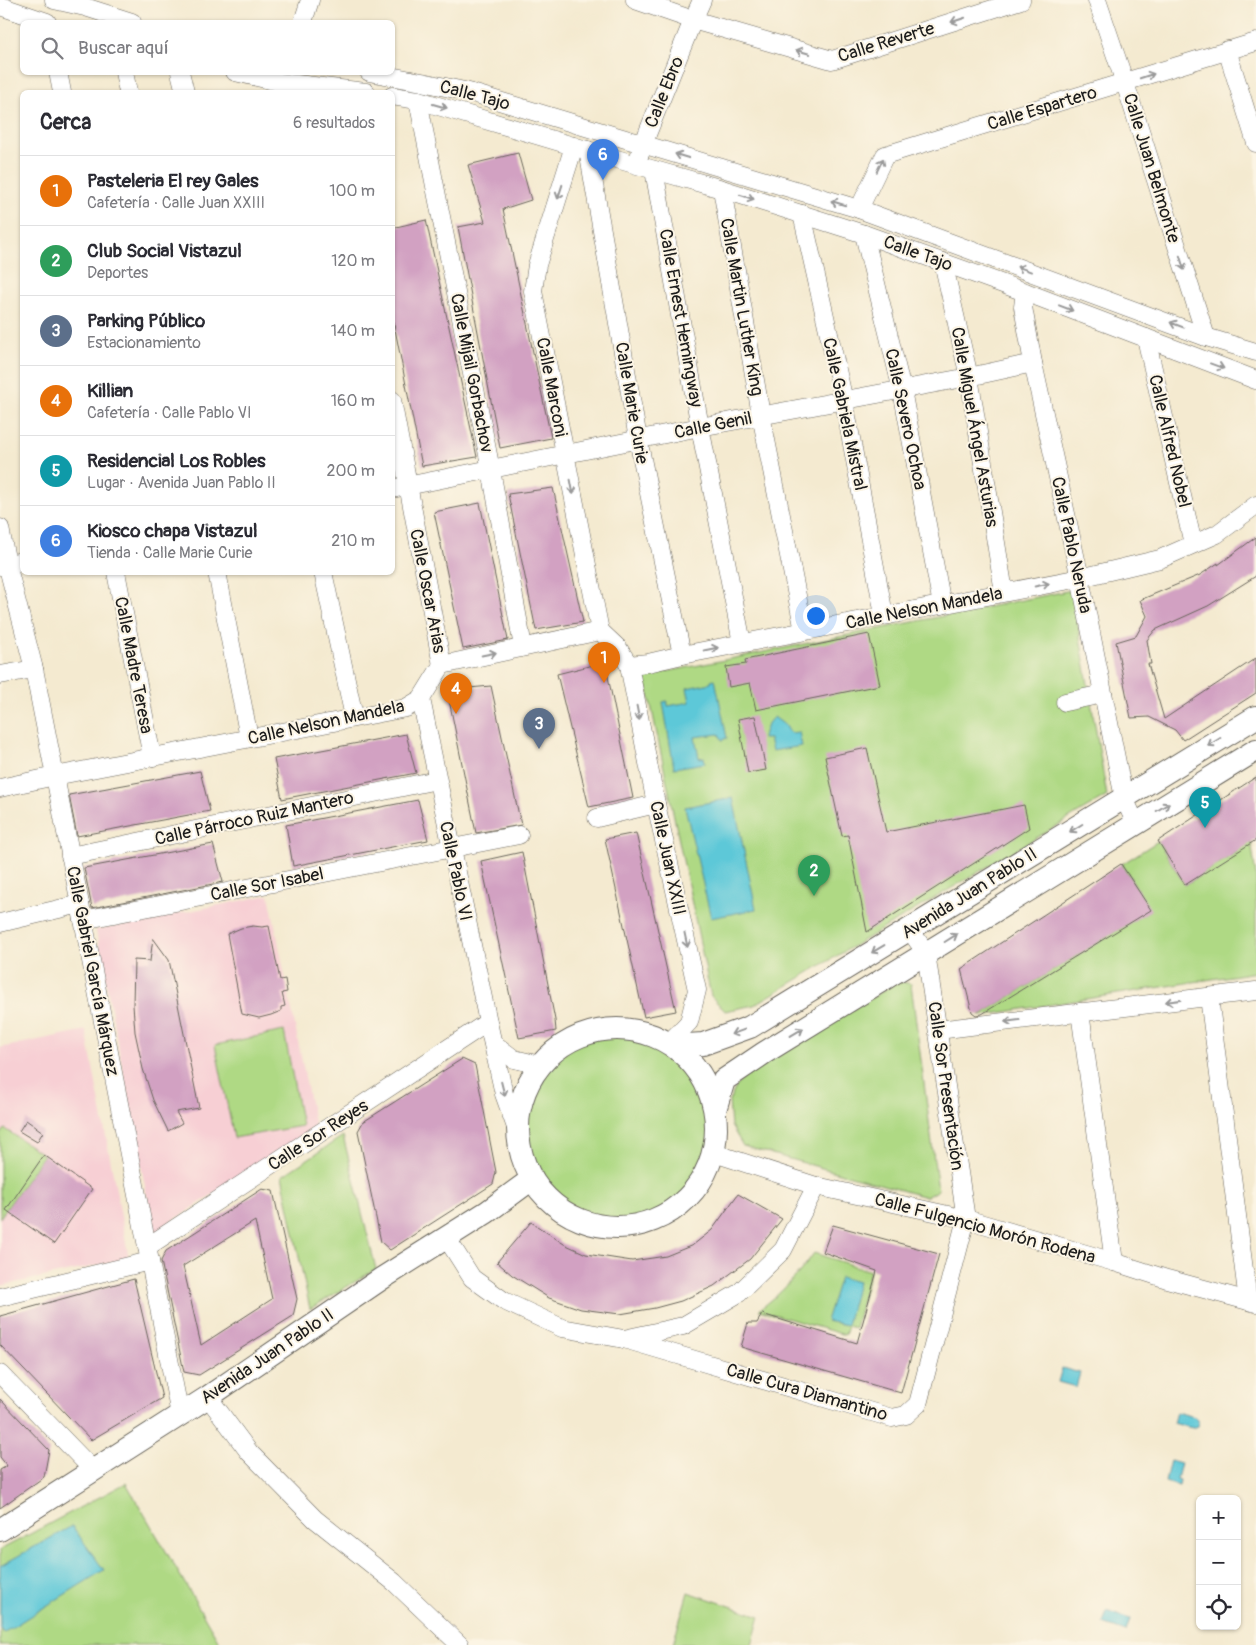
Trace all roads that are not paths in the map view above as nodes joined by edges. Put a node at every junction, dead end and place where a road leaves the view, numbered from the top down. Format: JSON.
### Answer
{"nodes":[{"id":1,"x":54,"y":0,"type":"edge"},
{"id":2,"x":310,"y":0,"type":"edge"},
{"id":3,"x":635,"y":0,"type":"edge"},
{"id":4,"x":702,"y":0,"type":"edge"},
{"id":5,"x":1021,"y":0,"type":"edge"},
{"id":6,"x":1097,"y":0,"type":"edge"},
{"id":7,"x":87,"y":4,"type":"edge"},
{"id":8,"x":0,"y":6,"type":"edge"},
{"id":9,"x":41,"y":20,"type":"edge"},
{"id":10,"x":127,"y":20,"type":"edge"},
{"id":11,"x":304,"y":20,"type":"edge"},
{"id":12,"x":693,"y":20,"type":"junction"},
{"id":13,"x":1256,"y":42,"type":"edge"},
{"id":14,"x":1226,"y":50,"type":"junction"},
{"id":15,"x":59,"y":75,"type":"edge"},
{"id":16,"x":125,"y":75,"type":"edge"},
{"id":17,"x":181,"y":75,"type":"edge"},
{"id":18,"x":246,"y":75,"type":"edge"},
{"id":19,"x":385,"y":75,"type":"edge"},
{"id":20,"x":1125,"y":83,"type":"junction"},
{"id":21,"x":291,"y":88,"type":"edge"},
{"id":22,"x":62,"y":90,"type":"edge"},
{"id":23,"x":128,"y":90,"type":"edge"},
{"id":24,"x":184,"y":90,"type":"edge"},
{"id":25,"x":328,"y":90,"type":"edge"},
{"id":26,"x":395,"y":96,"type":"edge"},
{"id":27,"x":418,"y":100,"type":"junction"},
{"id":28,"x":580,"y":126,"type":"junction"},
{"id":29,"x":1256,"y":142,"type":"edge"},
{"id":30,"x":643,"y":145,"type":"junction"},
{"id":31,"x":581,"y":148,"type":"junction"},
{"id":32,"x":636,"y":165,"type":"junction"},
{"id":33,"x":654,"y":170,"type":"junction"},
{"id":34,"x":722,"y":189,"type":"junction"},
{"id":35,"x":859,"y":209,"type":"junction"},
{"id":36,"x":802,"y":214,"type":"junction"},
{"id":37,"x":864,"y":234,"type":"junction"},
{"id":38,"x":943,"y":262,"type":"junction"},
{"id":39,"x":1025,"y":292,"type":"junction"},
{"id":40,"x":1206,"y":337,"type":"junction"},
{"id":41,"x":1146,"y":338,"type":"junction"},
{"id":42,"x":1256,"y":352,"type":"edge"},
{"id":43,"x":1033,"y":363,"type":"junction"},
{"id":44,"x":969,"y":378,"type":"junction"},
{"id":45,"x":1256,"y":380,"type":"edge"},
{"id":46,"x":902,"y":390,"type":"junction"},
{"id":47,"x":844,"y":401,"type":"junction"},
{"id":48,"x":761,"y":415,"type":"junction"},
{"id":49,"x":700,"y":427,"type":"junction"},
{"id":50,"x":395,"y":433,"type":"edge"},
{"id":51,"x":638,"y":439,"type":"junction"},
{"id":52,"x":566,"y":455,"type":"junction"},
{"id":53,"x":491,"y":470,"type":"junction"},
{"id":54,"x":400,"y":487,"type":"edge"},
{"id":55,"x":1256,"y":505,"type":"edge"},
{"id":56,"x":0,"y":528,"type":"edge"},
{"id":57,"x":1193,"y":544,"type":"junction"},
{"id":58,"x":10,"y":564,"type":"edge"},
{"id":59,"x":117,"y":575,"type":"edge"},
{"id":60,"x":218,"y":575,"type":"edge"},
{"id":61,"x":324,"y":575,"type":"edge"},
{"id":62,"x":1080,"y":578,"type":"junction"},
{"id":63,"x":1004,"y":592,"type":"junction"},
{"id":64,"x":942,"y":604,"type":"junction"},
{"id":65,"x":884,"y":616,"type":"junction"},
{"id":66,"x":600,"y":631,"type":"junction"},
{"id":67,"x":804,"y":631,"type":"junction"},
{"id":68,"x":742,"y":643,"type":"junction"},
{"id":69,"x":523,"y":648,"type":"junction"},
{"id":70,"x":682,"y":654,"type":"junction"},
{"id":71,"x":442,"y":665,"type":"junction"},
{"id":72,"x":629,"y":665,"type":"junction"},
{"id":73,"x":34,"y":669,"type":"junction"},
{"id":74,"x":0,"y":675,"type":"edge"},
{"id":75,"x":1103,"y":694,"type":"junction"},
{"id":76,"x":421,"y":699,"type":"junction"},
{"id":77,"x":1065,"y":702,"type":"dead end"},
{"id":78,"x":354,"y":717,"type":"junction"},
{"id":79,"x":1256,"y":717,"type":"edge"},
{"id":80,"x":249,"y":738,"type":"junction"},
{"id":81,"x":1256,"y":750,"type":"edge"},
{"id":82,"x":152,"y":757,"type":"junction"},
{"id":83,"x":55,"y":776,"type":"junction"},
{"id":84,"x":437,"y":780,"type":"junction"},
{"id":85,"x":0,"y":788,"type":"edge"},
{"id":86,"x":1124,"y":798,"type":"junction"},
{"id":87,"x":656,"y":804,"type":"junction"},
{"id":88,"x":597,"y":818,"type":"dead end"},
{"id":89,"x":1136,"y":824,"type":"junction"},
{"id":90,"x":519,"y":836,"type":"dead end"},
{"id":91,"x":451,"y":848,"type":"junction"},
{"id":92,"x":70,"y":856,"type":"junction"},
{"id":93,"x":81,"y":912,"type":"junction"},
{"id":94,"x":0,"y":923,"type":"edge"},
{"id":95,"x":910,"y":930,"type":"junction"},
{"id":96,"x":926,"y":953,"type":"junction"},
{"id":97,"x":1256,"y":991,"type":"edge"},
{"id":98,"x":1209,"y":996,"type":"junction"},
{"id":99,"x":1080,"y":1012,"type":"junction"},
{"id":100,"x":488,"y":1022,"type":"junction"},
{"id":101,"x":938,"y":1030,"type":"junction"},
{"id":102,"x":493,"y":1043,"type":"junction"},
{"id":103,"x":671,"y":1045,"type":"junction"},
{"id":104,"x":540,"y":1065,"type":"junction"},
{"id":105,"x":715,"y":1110,"type":"junction"},
{"id":106,"x":518,"y":1133,"type":"junction"},
{"id":107,"x":714,"y":1153,"type":"junction"},
{"id":108,"x":532,"y":1179,"type":"junction"},
{"id":109,"x":816,"y":1186,"type":"junction"},
{"id":110,"x":966,"y":1219,"type":"junction"},
{"id":111,"x":446,"y":1237,"type":"junction"},
{"id":112,"x":149,"y":1254,"type":"junction"},
{"id":113,"x":1114,"y":1262,"type":"junction"},
{"id":114,"x":0,"y":1297,"type":"edge"},
{"id":115,"x":1252,"y":1302,"type":"edge"},
{"id":116,"x":624,"y":1339,"type":"junction"},
{"id":117,"x":0,"y":1374,"type":"edge"},
{"id":118,"x":208,"y":1397,"type":"junction"},
{"id":119,"x":180,"y":1415,"type":"junction"},
{"id":120,"x":92,"y":1470,"type":"junction"},
{"id":121,"x":0,"y":1530,"type":"edge"},
{"id":122,"x":460,"y":1645,"type":"edge"}],
"edges":[{"from":1,"to":7,"type":"street"},
{"from":2,"to":11,"type":"street"},
{"from":3,"to":12,"type":"street","name":"Calle Reverte"},
{"from":4,"to":12,"type":"street","name":"Calle Ebro"},
{"from":5,"to":12,"type":"street","name":"Calle Reverte","one_way":true},
{"from":6,"to":20,"type":"street","name":"Calle Juan Belmonte"},
{"from":7,"to":10,"type":"street"},
{"from":8,"to":9,"type":"street"},
{"from":12,"to":30,"type":"street","name":"Calle Ebro"},
{"from":13,"to":14,"type":"street","name":"Calle Espartero"},
{"from":20,"to":14,"type":"street","name":"Calle Espartero","one_way":true},
{"from":14,"to":29,"type":"street"},
{"from":15,"to":22,"type":"street"},
{"from":16,"to":23,"type":"street"},
{"from":17,"to":24,"type":"street"},
{"from":18,"to":21,"type":"street"},
{"from":19,"to":28,"type":"street","name":"Calle Tajo"},
{"from":35,"to":20,"type":"street","name":"Calle Espartero","one_way":true},
{"from":20,"to":40,"type":"street","name":"Calle Juan Belmonte","one_way":true},
{"from":21,"to":25,"type":"street"},
{"from":26,"to":27,"type":"street","name":"Calle Tajo"},
{"from":27,"to":31,"type":"street","name":"Calle Tajo","one_way":true},
{"from":27,"to":53,"type":"street","name":"Calle Mijail Gorbachov"},
{"from":28,"to":30,"type":"street","name":"Calle Tajo"},
{"from":28,"to":31,"type":"street"},
{"from":30,"to":32,"type":"street","name":"Calle Ebro"},
{"from":35,"to":30,"type":"street","name":"Calle Tajo","one_way":true},
{"from":31,"to":32,"type":"street","name":"Calle Tajo"},
{"from":31,"to":51,"type":"street","name":"Calle Marie Curie"},
{"from":31,"to":52,"type":"street","name":"Calle Marconi","one_way":true},
{"from":32,"to":33,"type":"street","name":"Calle Tajo"},
{"from":33,"to":34,"type":"street","name":"Calle Tajo"},
{"from":33,"to":49,"type":"street","name":"Calle Ernest Hemingway"},
{"from":34,"to":36,"type":"street","name":"Calle Tajo","one_way":true},
{"from":34,"to":48,"type":"street","name":"Calle Martin Luther King"},
{"from":40,"to":35,"type":"street","name":"Calle Tajo","one_way":true},
{"from":36,"to":37,"type":"street","name":"Calle Tajo"},
{"from":36,"to":47,"type":"street","name":"Calle Gabriela Mistral"},
{"from":37,"to":38,"type":"street","name":"Calle Tajo"},
{"from":37,"to":46,"type":"street","name":"Calle Severo Ochoa"},
{"from":38,"to":39,"type":"street","name":"Calle Tajo"},
{"from":38,"to":44,"type":"street","name":"Calle Miguel Ángel Asturias"},
{"from":39,"to":41,"type":"street","name":"Calle Tajo","one_way":true},
{"from":39,"to":43,"type":"street","name":"Calle Pablo Neruda"},
{"from":40,"to":42,"type":"street","name":"Calle Tajo"},
{"from":41,"to":45,"type":"street","name":"Calle Tajo","one_way":true},
{"from":41,"to":57,"type":"street","name":"Calle Alfred Nobel"},
{"from":43,"to":44,"type":"street","name":"Calle Genil"},
{"from":43,"to":62,"type":"street","name":"Calle Pablo Neruda"},
{"from":44,"to":46,"type":"street","name":"Calle Genil"},
{"from":44,"to":63,"type":"street","name":"Calle Miguel Ángel Asturias"},
{"from":46,"to":47,"type":"street","name":"Calle Genil"},
{"from":46,"to":64,"type":"street","name":"Calle Severo Ochoa"},
{"from":47,"to":48,"type":"street","name":"Calle Genil"},
{"from":47,"to":65,"type":"street","name":"Calle Gabriela Mistral"},
{"from":48,"to":49,"type":"street","name":"Calle Genil"},
{"from":48,"to":67,"type":"street","name":"Calle Martin Luther King"},
{"from":49,"to":51,"type":"street","name":"Calle Genil"},
{"from":49,"to":68,"type":"street","name":"Calle Ernest Hemingway"},
{"from":50,"to":54,"type":"street","name":"Calle Oscar Arias"},
{"from":51,"to":52,"type":"street","name":"Calle Genil"},
{"from":51,"to":70,"type":"street","name":"Calle Marie Curie"},
{"from":52,"to":53,"type":"street","name":"Calle Genil"},
{"from":52,"to":66,"type":"street","name":"Calle Marconi","one_way":true},
{"from":53,"to":54,"type":"street","name":"Calle Genil"},
{"from":53,"to":69,"type":"street","name":"Calle Mijail Gorbachov"},
{"from":54,"to":71,"type":"street","name":"Calle Oscar Arias"},
{"from":55,"to":57,"type":"street","name":"Calle Nelson Mandela"},
{"from":56,"to":58,"type":"street","name":"Calle Gabriel García Márquez"},
{"from":57,"to":62,"type":"street","name":"Calle Nelson Mandela"},
{"from":58,"to":73,"type":"street","name":"Calle Gabriel García Márquez"},
{"from":59,"to":82,"type":"street","name":"Calle Madre Teresa"},
{"from":60,"to":80,"type":"street"},
{"from":61,"to":78,"type":"street"},
{"from":63,"to":62,"type":"street","name":"Calle Nelson Mandela","one_way":true},
{"from":62,"to":75,"type":"street","name":"Calle Pablo Neruda"},
{"from":63,"to":64,"type":"street","name":"Calle Nelson Mandela"},
{"from":64,"to":65,"type":"street","name":"Calle Nelson Mandela"},
{"from":65,"to":67,"type":"street","name":"Calle Nelson Mandela"},
{"from":66,"to":69,"type":"street"},
{"from":66,"to":72,"type":"street"},
{"from":67,"to":68,"type":"street","name":"Calle Nelson Mandela"},
{"from":70,"to":68,"type":"street","name":"Calle Nelson Mandela","one_way":true},
{"from":71,"to":69,"type":"street","one_way":true},
{"from":70,"to":72,"type":"street","name":"Calle Nelson Mandela"},
{"from":71,"to":76,"type":"street","name":"Calle Nelson Mandela"},
{"from":72,"to":87,"type":"street","name":"Calle Juan XXIII","one_way":true},
{"from":73,"to":74,"type":"street"},
{"from":73,"to":83,"type":"street","name":"Calle Gabriel García Márquez"},
{"from":75,"to":77,"type":"street"},
{"from":75,"to":86,"type":"street","name":"Calle Pablo Neruda"},
{"from":76,"to":78,"type":"street","name":"Calle Nelson Mandela"},
{"from":76,"to":84,"type":"street","name":"Calle Pablo VI"},
{"from":78,"to":80,"type":"street","name":"Calle Nelson Mandela"},
{"from":79,"to":86,"type":"main road","name":"Avenida Juan Pablo II","one_way":true},
{"from":80,"to":82,"type":"street","name":"Calle Nelson Mandela"},
{"from":89,"to":81,"type":"main road","name":"Avenida Juan Pablo II","one_way":true},
{"from":82,"to":83,"type":"street","name":"Calle Nelson Mandela"},
{"from":83,"to":85,"type":"street","name":"Calle Nelson Mandela"},
{"from":83,"to":92,"type":"street","name":"Calle Gabriel García Márquez"},
{"from":84,"to":91,"type":"street","name":"Calle Pablo VI"},
{"from":84,"to":92,"type":"street","name":"Calle Párroco Ruiz Mantero"},
{"from":86,"to":89,"type":"street","name":"Calle Pablo Neruda"},
{"from":86,"to":95,"type":"main road","name":"Avenida Juan Pablo II","one_way":true},
{"from":87,"to":88,"type":"street"},
{"from":87,"to":103,"type":"street","name":"Calle Juan XXIII","one_way":true},
{"from":96,"to":89,"type":"main road","name":"Avenida Juan Pablo II","one_way":true},
{"from":90,"to":91,"type":"street","name":"Calle Sor Isabel"},
{"from":91,"to":93,"type":"street","name":"Calle Sor Isabel"},
{"from":91,"to":100,"type":"street","name":"Calle Pablo VI"},
{"from":92,"to":93,"type":"street","name":"Calle Gabriel García Márquez"},
{"from":93,"to":94,"type":"street","name":"Calle Sor Isabel"},
{"from":93,"to":112,"type":"street","name":"Calle Gabriel García Márquez"},
{"from":95,"to":96,"type":"street"},
{"from":95,"to":103,"type":"main road","name":"Avenida Juan Pablo II","one_way":true},
{"from":96,"to":101,"type":"street","name":"Calle Sor Presentación"},
{"from":105,"to":96,"type":"main road","name":"Avenida Juan Pablo II","one_way":true},
{"from":97,"to":98,"type":"street"},
{"from":98,"to":99,"type":"street","one_way":true},
{"from":98,"to":115,"type":"street"},
{"from":99,"to":101,"type":"street","one_way":true},
{"from":99,"to":113,"type":"street"},
{"from":100,"to":102,"type":"street","name":"Calle Pablo VI"},
{"from":100,"to":112,"type":"street","name":"Calle Sor Reyes"},
{"from":101,"to":110,"type":"street","name":"Calle Sor Presentación"},
{"from":102,"to":104,"type":"street"},
{"from":102,"to":106,"type":"street","name":"Calle Pablo VI","one_way":true},
{"from":103,"to":104,"type":"main road"},
{"from":103,"to":105,"type":"main road"},
{"from":104,"to":106,"type":"main road"},
{"from":105,"to":107,"type":"main road"},
{"from":106,"to":108,"type":"main road"},
{"from":107,"to":108,"type":"main road"},
{"from":107,"to":109,"type":"street","name":"Calle Fulgencio Morón Rodena"},
{"from":108,"to":111,"type":"main road","name":"Avenida Juan Pablo II"},
{"from":109,"to":110,"type":"street","name":"Calle Fulgencio Morón Rodena"},
{"from":109,"to":116,"type":"street"},
{"from":110,"to":113,"type":"street","name":"Calle Fulgencio Morón Rodena"},
{"from":110,"to":116,"type":"street","name":"Calle Cura Diamantino"},
{"from":111,"to":116,"type":"street","name":"Calle Cura Diamantino"},
{"from":111,"to":118,"type":"main road","name":"Avenida Juan Pablo II"},
{"from":112,"to":114,"type":"street","name":"Calle Sor Reyes"},
{"from":112,"to":119,"type":"street","name":"Calle Gabriel García Márquez"},
{"from":113,"to":115,"type":"street","name":"Calle Fulgencio Morón Rodena"},
{"from":117,"to":120,"type":"street"},
{"from":118,"to":119,"type":"main road","name":"Avenida Juan Pablo II"},
{"from":118,"to":122,"type":"street"},
{"from":119,"to":120,"type":"main road","name":"Avenida Juan Pablo II"},
{"from":120,"to":121,"type":"main road","name":"Avenida Juan Pablo II"}]}
